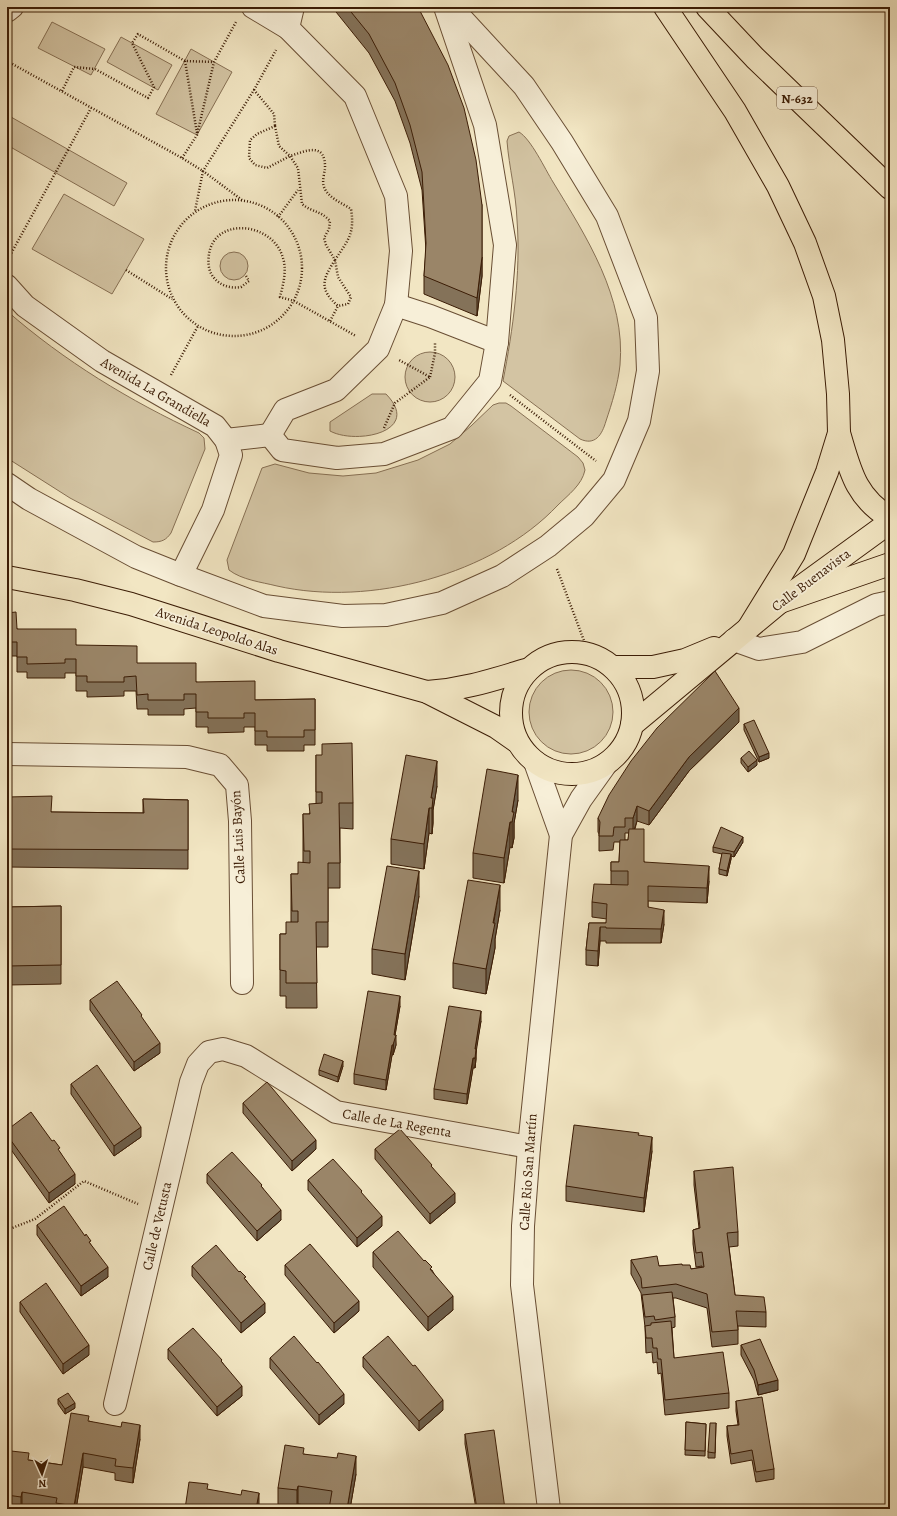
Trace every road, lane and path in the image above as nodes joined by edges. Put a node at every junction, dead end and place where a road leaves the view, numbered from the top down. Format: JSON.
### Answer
{"nodes":[{"id":1,"x":12,"y":7,"type":"edge"},
{"id":2,"x":253,"y":7,"type":"edge"},
{"id":3,"x":293,"y":7,"type":"edge"},
{"id":4,"x":445,"y":7,"type":"edge"},
{"id":5,"x":451,"y":7,"type":"edge"},
{"id":6,"x":665,"y":7,"type":"edge"},
{"id":7,"x":707,"y":7,"type":"edge"},
{"id":8,"x":7,"y":11,"type":"edge"},
{"id":9,"x":237,"y":21,"type":"dead end"},
{"id":10,"x":288,"y":28,"type":"junction"},
{"id":11,"x":7,"y":61,"type":"edge"},
{"id":12,"x":185,"y":61,"type":"junction"},
{"id":13,"x":214,"y":62,"type":"junction"},
{"id":14,"x":254,"y":90,"type":"junction"},
{"id":15,"x":62,"y":91,"type":"junction"},
{"id":16,"x":90,"y":108,"type":"junction"},
{"id":17,"x":275,"y":126,"type":"junction"},
{"id":18,"x":197,"y":136,"type":"junction"},
{"id":19,"x":290,"y":156,"type":"junction"},
{"id":20,"x":182,"y":158,"type":"junction"},
{"id":21,"x":203,"y":171,"type":"junction"},
{"id":22,"x":890,"y":188,"type":"edge"},
{"id":23,"x":299,"y":189,"type":"junction"},
{"id":24,"x":242,"y":200,"type":"junction"},
{"id":25,"x":195,"y":212,"type":"junction"},
{"id":26,"x":278,"y":217,"type":"junction"},
{"id":27,"x":335,"y":260,"type":"junction"},
{"id":28,"x":7,"y":261,"type":"edge"},
{"id":29,"x":126,"y":270,"type":"dead end"},
{"id":30,"x":246,"y":276,"type":"dead end"},
{"id":31,"x":7,"y":286,"type":"edge"},
{"id":32,"x":173,"y":300,"type":"junction"},
{"id":33,"x":294,"y":301,"type":"junction"},
{"id":34,"x":396,"y":305,"type":"junction"},
{"id":35,"x":338,"y":306,"type":"junction"},
{"id":36,"x":430,"y":316,"type":"junction"},
{"id":37,"x":330,"y":321,"type":"junction"},
{"id":38,"x":198,"y":326,"type":"junction"},
{"id":39,"x":497,"y":342,"type":"junction"},
{"id":40,"x":378,"y":349,"type":"junction"},
{"id":41,"x":430,"y":378,"type":"junction"},
{"id":42,"x":490,"y":381,"type":"junction"},
{"id":43,"x":161,"y":395,"type":"junction"},
{"id":44,"x":382,"y":433,"type":"dead end"},
{"id":45,"x":839,"y":433,"type":"junction"},
{"id":46,"x":270,"y":435,"type":"junction"},
{"id":47,"x":226,"y":440,"type":"junction"},
{"id":48,"x":616,"y":476,"type":"junction"},
{"id":49,"x":7,"y":484,"type":"edge"},
{"id":50,"x":890,"y":520,"type":"edge"},
{"id":51,"x":548,"y":546,"type":"junction"},
{"id":52,"x":890,"y":564,"type":"edge"},
{"id":53,"x":181,"y":575,"type":"junction"},
{"id":54,"x":7,"y":577,"type":"edge"},
{"id":55,"x":780,"y":602,"type":"junction"},
{"id":56,"x":890,"y":602,"type":"edge"},
{"id":57,"x":741,"y":633,"type":"junction"},
{"id":58,"x":589,"y":654,"type":"junction"},
{"id":59,"x":613,"y":667,"type":"junction"},
{"id":60,"x":529,"y":668,"type":"junction"},
{"id":61,"x":427,"y":692,"type":"junction"},
{"id":62,"x":632,"y":725,"type":"junction"},
{"id":63,"x":516,"y":741,"type":"junction"},
{"id":64,"x":7,"y":754,"type":"edge"},
{"id":65,"x":534,"y":762,"type":"junction"},
{"id":66,"x":606,"y":764,"type":"junction"},
{"id":67,"x":561,"y":836,"type":"junction"},
{"id":68,"x":242,"y":984,"type":"dead end"},
{"id":69,"x":209,"y":1052,"type":"joint"},
{"id":70,"x":529,"y":1148,"type":"junction"},
{"id":71,"x":139,"y":1204,"type":"dead end"},
{"id":72,"x":7,"y":1230,"type":"edge"},
{"id":73,"x":115,"y":1404,"type":"dead end"},
{"id":74,"x":549,"y":1509,"type":"edge"}],
"edges":[{"from":1,"to":8,"type":"street"},
{"from":2,"to":10,"type":"street"},
{"from":3,"to":10,"type":"street"},
{"from":4,"to":39,"type":"street"},
{"from":5,"to":48,"type":"street"},
{"from":6,"to":45,"type":"main road"},
{"from":7,"to":22,"type":"main road","number":"N-632"},
{"from":9,"to":13,"type":"path"},
{"from":10,"to":14,"type":"path"},
{"from":10,"to":34,"type":"street"},
{"from":11,"to":15,"type":"path"},
{"from":12,"to":13,"type":"path"},
{"from":12,"to":15,"type":"path"},
{"from":12,"to":18,"type":"path"},
{"from":13,"to":18,"type":"path"},
{"from":14,"to":17,"type":"path"},
{"from":14,"to":21,"type":"path"},
{"from":15,"to":16,"type":"path"},
{"from":16,"to":20,"type":"path"},
{"from":16,"to":28,"type":"path"},
{"from":17,"to":19,"type":"path"},
{"from":17,"to":19,"type":"path"},
{"from":18,"to":20,"type":"path"},
{"from":19,"to":23,"type":"path"},
{"from":19,"to":27,"type":"path"},
{"from":20,"to":21,"type":"path"},
{"from":21,"to":24,"type":"path"},
{"from":21,"to":25,"type":"path"},
{"from":23,"to":26,"type":"path"},
{"from":23,"to":27,"type":"path"},
{"from":24,"to":25,"type":"path"},
{"from":24,"to":26,"type":"path"},
{"from":25,"to":32,"type":"path"},
{"from":26,"to":33,"type":"path"},
{"from":27,"to":35,"type":"path"},
{"from":27,"to":35,"type":"path"},
{"from":29,"to":32,"type":"path"},
{"from":30,"to":33,"type":"path"},
{"from":31,"to":43,"type":"street","name":"Avenida La Grandiella"},
{"from":32,"to":38,"type":"path"},
{"from":33,"to":37,"type":"path"},
{"from":33,"to":38,"type":"path"},
{"from":34,"to":36,"type":"street"},
{"from":34,"to":40,"type":"street"},
{"from":35,"to":37,"type":"path"},
{"from":36,"to":39,"type":"street"},
{"from":36,"to":41,"type":"path"},
{"from":37,"to":40,"type":"path"},
{"from":38,"to":43,"type":"path"},
{"from":39,"to":42,"type":"street"},
{"from":40,"to":41,"type":"path"},
{"from":40,"to":46,"type":"street"},
{"from":41,"to":44,"type":"path"},
{"from":42,"to":46,"type":"street"},
{"from":42,"to":48,"type":"path"},
{"from":43,"to":47,"type":"street","name":"Avenida La Grandiella"},
{"from":45,"to":50,"type":"main road"},
{"from":45,"to":57,"type":"main road"},
{"from":46,"to":47,"type":"street"},
{"from":47,"to":53,"type":"street","name":"Avenida La Grandiella"},
{"from":48,"to":51,"type":"street"},
{"from":49,"to":53,"type":"street"},
{"from":50,"to":55,"type":"main road","name":"Calle Buenavista"},
{"from":51,"to":53,"type":"street"},
{"from":51,"to":58,"type":"path"},
{"from":52,"to":55,"type":"main road"},
{"from":54,"to":61,"type":"main road","name":"Avenida Leopoldo Alas"},
{"from":55,"to":57,"type":"main road","name":"Calle Buenavista"},
{"from":56,"to":57,"type":"street"},
{"from":57,"to":59,"type":"main road","name":"Calle Buenavista"},
{"from":57,"to":62,"type":"main road","name":"Calle Buenavista"},
{"from":58,"to":59,"type":"main road"},
{"from":58,"to":60,"type":"main road"},
{"from":59,"to":62,"type":"main road"},
{"from":60,"to":61,"type":"main road","name":"Avenida Leopoldo Alas"},
{"from":60,"to":63,"type":"main road"},
{"from":61,"to":63,"type":"main road","name":"Avenida Leopoldo Alas"},
{"from":62,"to":66,"type":"main road"},
{"from":63,"to":65,"type":"main road"},
{"from":64,"to":68,"type":"street","name":"Calle Luis Bayón"},
{"from":65,"to":66,"type":"main road"},
{"from":65,"to":67,"type":"street","name":"Calle Rio San Martín"},
{"from":66,"to":67,"type":"street","name":"Calle Rio San Martín"},
{"from":67,"to":70,"type":"street","name":"Calle Rio San Martín"},
{"from":69,"to":70,"type":"street","name":"Calle de La Regenta"},
{"from":69,"to":73,"type":"street","name":"Calle de Vetusta"},
{"from":70,"to":74,"type":"street","name":"Calle Rio San Martín"},
{"from":71,"to":72,"type":"path"}]}
